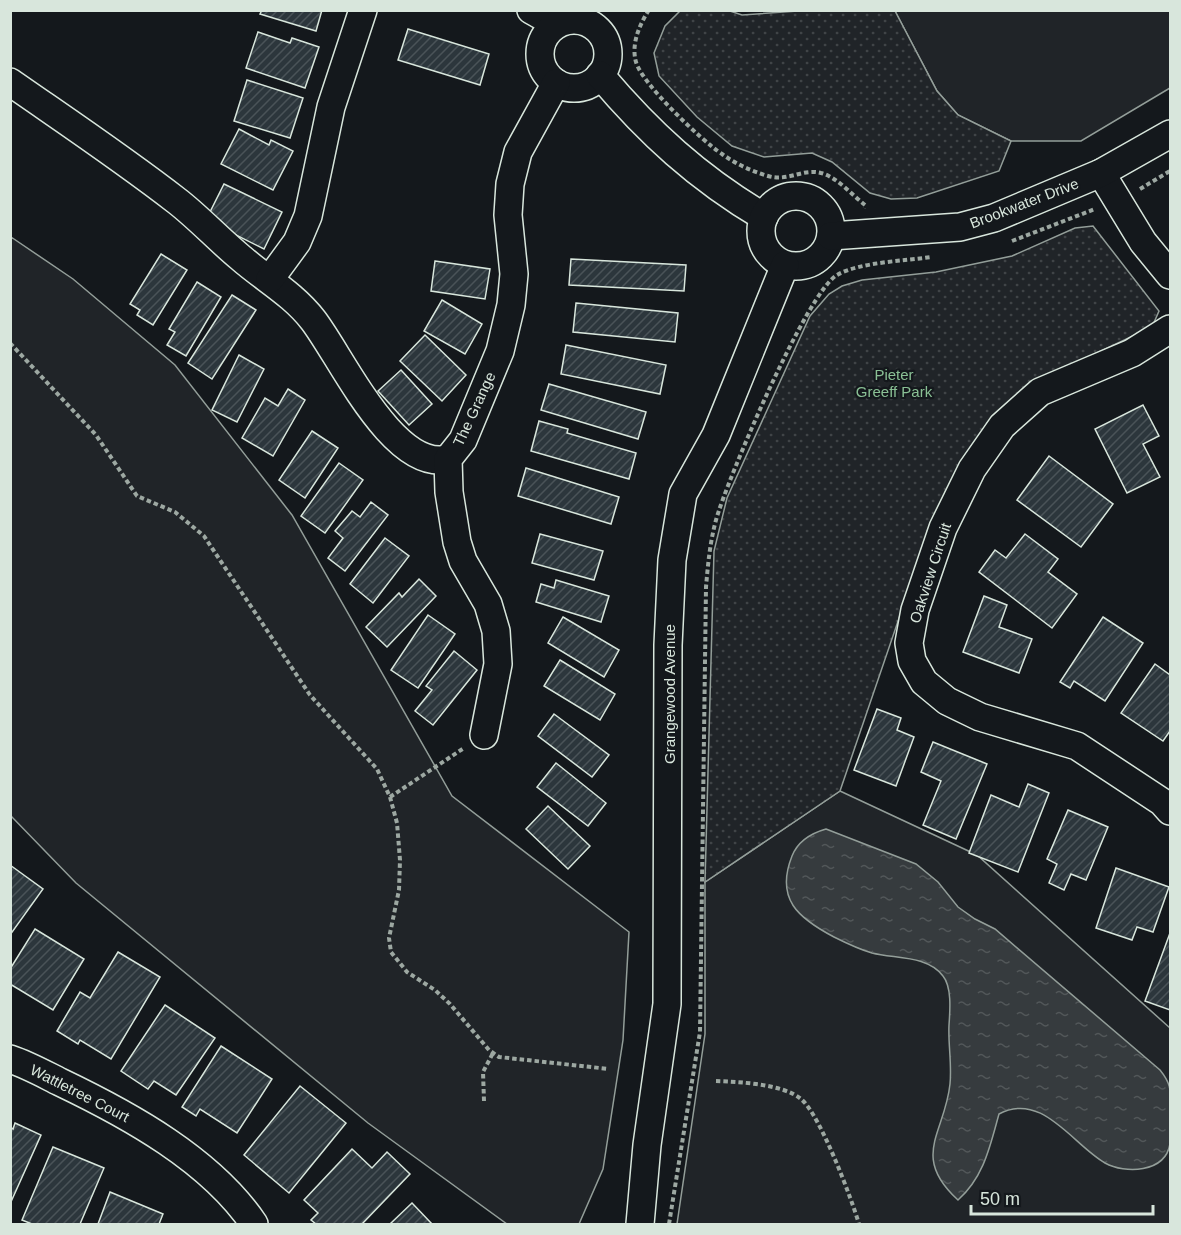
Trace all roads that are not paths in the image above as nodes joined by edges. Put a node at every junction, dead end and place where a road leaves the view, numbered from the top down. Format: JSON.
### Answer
{"nodes":[{"id":1,"x":363,"y":10,"type":"edge"},
{"id":2,"x":531,"y":10,"type":"edge"},
{"id":3,"x":602,"y":18,"type":"edge"},
{"id":4,"x":556,"y":24,"type":"junction"},
{"id":5,"x":600,"y":75,"type":"junction"},
{"id":6,"x":10,"y":82,"type":"edge"},
{"id":7,"x":556,"y":83,"type":"junction"},
{"id":8,"x":1170,"y":134,"type":"edge"},
{"id":9,"x":1101,"y":173,"type":"junction"},
{"id":10,"x":764,"y":217,"type":"junction"},
{"id":11,"x":831,"y":236,"type":"junction"},
{"id":12,"x":785,"y":265,"type":"junction"},
{"id":13,"x":1170,"y":275,"type":"edge"},
{"id":14,"x":270,"y":279,"type":"junction"},
{"id":15,"x":1170,"y":329,"type":"edge"},
{"id":16,"x":448,"y":459,"type":"junction"},
{"id":17,"x":484,"y":735,"type":"road end"},
{"id":18,"x":1170,"y":811,"type":"edge"},
{"id":19,"x":10,"y":1059,"type":"edge"},
{"id":20,"x":647,"y":1145,"type":"junction"},
{"id":21,"x":254,"y":1224,"type":"edge"},
{"id":22,"x":623,"y":1224,"type":"edge"},
{"id":23,"x":640,"y":1224,"type":"edge"}],
"edges":[{"from":1,"to":14,"type":"street"},
{"from":2,"to":4,"type":"street"},
{"from":3,"to":4,"type":"street"},
{"from":3,"to":5,"type":"street"},
{"from":4,"to":7,"type":"street"},
{"from":5,"to":7,"type":"street"},
{"from":5,"to":10,"type":"street"},
{"from":6,"to":14,"type":"street"},
{"from":7,"to":16,"type":"street","name":"The Grange"},
{"from":8,"to":9,"type":"street","name":"Brookwater Drive"},
{"from":9,"to":11,"type":"street","name":"Brookwater Drive"},
{"from":9,"to":13,"type":"street"},
{"from":10,"to":11,"type":"street"},
{"from":10,"to":12,"type":"street"},
{"from":11,"to":12,"type":"street"},
{"from":12,"to":20,"type":"street","name":"Grangewood Avenue"},
{"from":14,"to":16,"type":"street"},
{"from":15,"to":18,"type":"street","name":"Oakview Circuit"},
{"from":16,"to":17,"type":"street","name":"The Grange"},
{"from":19,"to":21,"type":"street","name":"Wattletree Court"},
{"from":20,"to":22,"type":"street","name":"Grangewood Avenue"},
{"from":20,"to":23,"type":"street","name":"Grangewood Avenue"}]}
